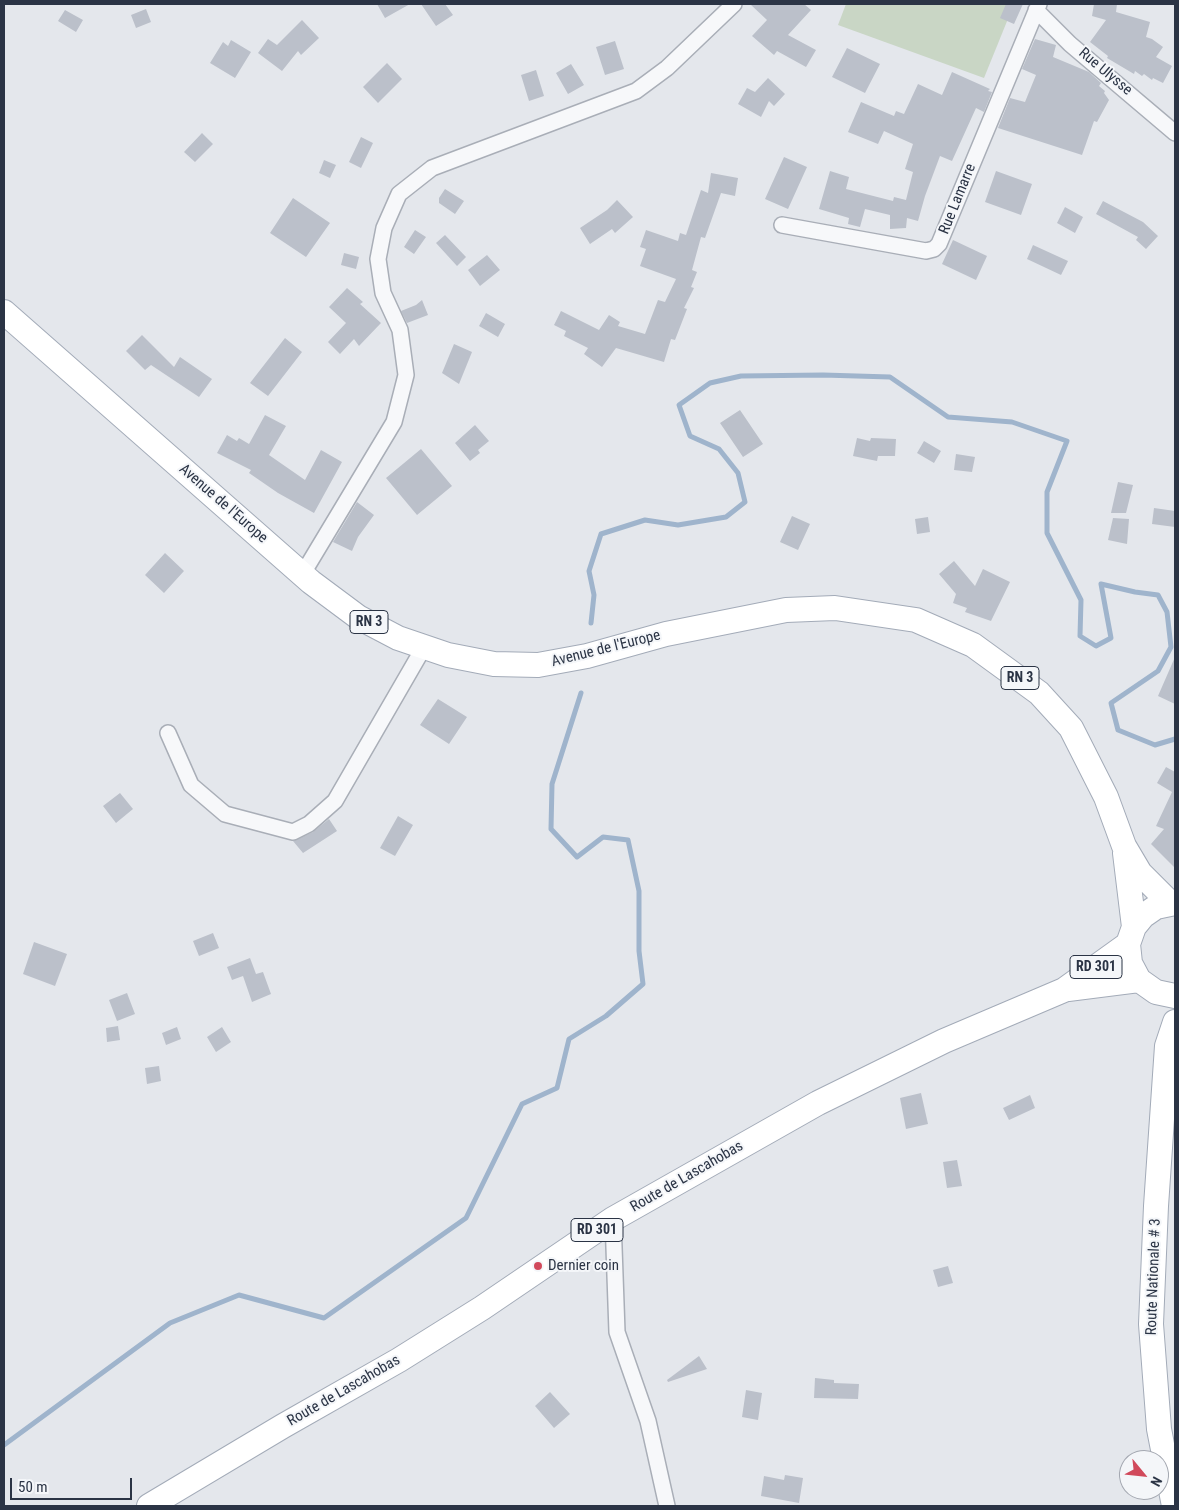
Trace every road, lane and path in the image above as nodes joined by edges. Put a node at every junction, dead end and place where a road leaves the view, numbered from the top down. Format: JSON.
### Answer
{"nodes":[{"id":1,"x":734,"y":4,"type":"edge"},
{"id":2,"x":1037,"y":7,"type":"edge"},
{"id":3,"x":1175,"y":133,"type":"edge"},
{"id":4,"x":782,"y":225,"type":"dead end"},
{"id":5,"x":4,"y":312,"type":"edge"},
{"id":6,"x":302,"y":575,"type":"junction"},
{"id":7,"x":424,"y":647,"type":"junction"},
{"id":8,"x":168,"y":733,"type":"dead end"},
{"id":9,"x":1124,"y":846,"type":"junction"},
{"id":10,"x":1173,"y":903,"type":"edge"},
{"id":11,"x":1131,"y":935,"type":"junction"},
{"id":12,"x":1157,"y":989,"type":"edge"},
{"id":13,"x":1064,"y":990,"type":"junction"},
{"id":14,"x":1175,"y":1022,"type":"edge"},
{"id":15,"x":1167,"y":1046,"type":"junction"},
{"id":16,"x":613,"y":1219,"type":"junction"},
{"id":17,"x":149,"y":1506,"type":"edge"},
{"id":18,"x":667,"y":1506,"type":"edge"},
{"id":19,"x":1174,"y":1506,"type":"edge"}],
"edges":[{"from":1,"to":6,"type":"street"},
{"from":2,"to":3,"type":"street","name":"Rue Ulysse"},
{"from":2,"to":4,"type":"street","name":"Rue Lamarre"},
{"from":5,"to":6,"type":"main road","name":"Avenue de l'Europe","number":"RN 3"},
{"from":6,"to":7,"type":"main road","name":"Avenue de l'Europe","number":"RN 3"},
{"from":7,"to":8,"type":"street"},
{"from":7,"to":9,"type":"main road","name":"Avenue de l'Europe","number":"RN 3"},
{"from":9,"to":10,"type":"main road","name":"Avenue de l'Europe","number":"RN 3"},
{"from":9,"to":11,"type":"main road","name":"Avenue de l'Europe","number":"RN 3"},
{"from":10,"to":11,"type":"main road","name":"Route de Lascahobas"},
{"from":11,"to":12,"type":"main road","name":"Avenue de l'Europe"},
{"from":11,"to":13,"type":"main road","name":"Route de Lascahobas","number":"RD 301"},
{"from":12,"to":13,"type":"main road","name":"Route de Lascahobas","number":"RD 301"},
{"from":12,"to":15,"type":"main road","name":"Route Nationale # 3"},
{"from":13,"to":16,"type":"main road","name":"Route de Lascahobas","number":"RD 301"},
{"from":14,"to":15,"type":"main road","name":"Route Nationale # 3"},
{"from":15,"to":19,"type":"main road","name":"Route Nationale # 3"},
{"from":16,"to":17,"type":"main road","name":"Route de Lascahobas","number":"RD 301"},
{"from":16,"to":18,"type":"street"}]}
